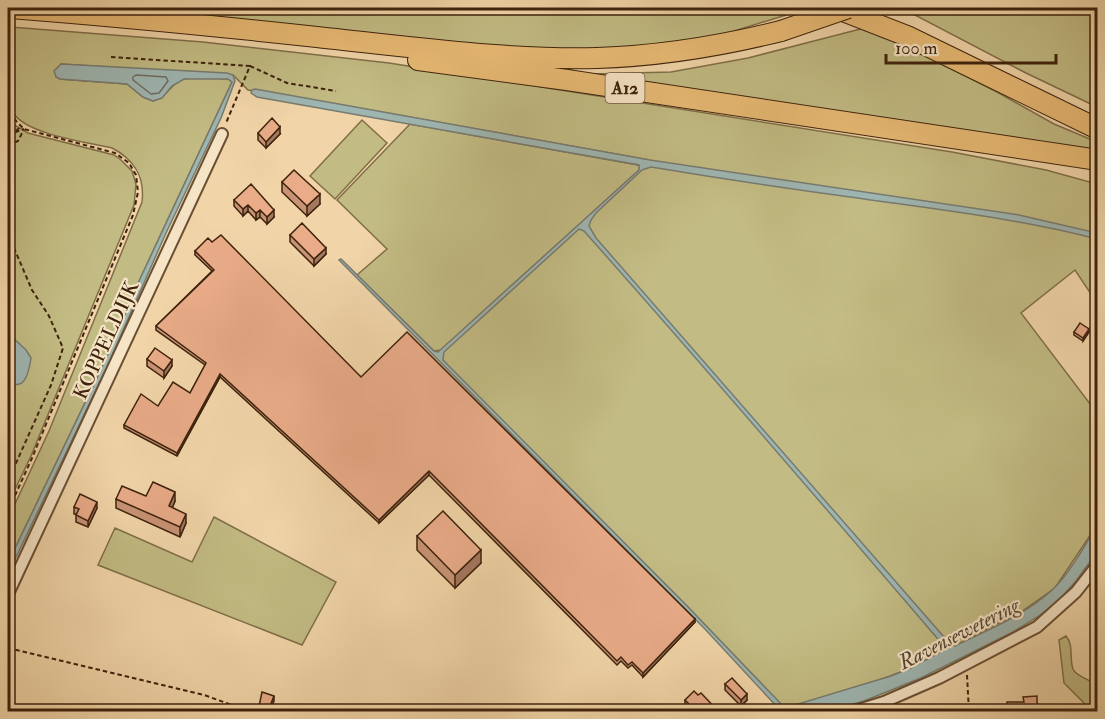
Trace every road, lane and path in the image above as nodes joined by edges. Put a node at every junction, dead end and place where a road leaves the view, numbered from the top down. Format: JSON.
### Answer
{"nodes":[{"id":1,"x":10,"y":8,"type":"edge"},
{"id":2,"x":835,"y":8,"type":"edge"},
{"id":3,"x":848,"y":8,"type":"edge"},
{"id":4,"x":381,"y":44,"type":"junction"},
{"id":5,"x":111,"y":57,"type":"dead end"},
{"id":6,"x":250,"y":66,"type":"junction"},
{"id":7,"x":336,"y":91,"type":"dead end"},
{"id":8,"x":8,"y":106,"type":"edge"},
{"id":9,"x":22,"y":127,"type":"junction"},
{"id":10,"x":1098,"y":129,"type":"edge"},
{"id":11,"x":8,"y":133,"type":"edge"},
{"id":12,"x":222,"y":134,"type":"joint"},
{"id":13,"x":8,"y":145,"type":"edge"},
{"id":14,"x":1012,"y":148,"type":"junction"},
{"id":15,"x":1098,"y":160,"type":"edge"},
{"id":16,"x":1098,"y":172,"type":"edge"},
{"id":17,"x":8,"y":234,"type":"edge"},
{"id":18,"x":8,"y":481,"type":"edge"},
{"id":19,"x":8,"y":511,"type":"edge"},
{"id":20,"x":1098,"y":564,"type":"edge"},
{"id":21,"x":8,"y":594,"type":"edge"},
{"id":22,"x":8,"y":648,"type":"edge"},
{"id":23,"x":967,"y":664,"type":"junction"},
{"id":24,"x":252,"y":711,"type":"edge"},
{"id":25,"x":852,"y":711,"type":"edge"},
{"id":26,"x":969,"y":711,"type":"edge"}],
"edges":[{"from":1,"to":4,"type":"highway","number":"A12"},
{"from":2,"to":10,"type":"highway"},
{"from":3,"to":4,"type":"highway","number":"A12","bridge":true},
{"from":4,"to":14,"type":"highway","number":"A12"},
{"from":5,"to":6,"type":"path"},
{"from":6,"to":7,"type":"path"},
{"from":6,"to":12,"type":"path"},
{"from":8,"to":9,"type":"path"},
{"from":9,"to":11,"type":"path"},
{"from":9,"to":13,"type":"path"},
{"from":9,"to":19,"type":"path"},
{"from":12,"to":21,"type":"street","name":"KOPPELDIJK"},
{"from":14,"to":15,"type":"highway","number":"A12"},
{"from":14,"to":16,"type":"highway","number":"A12"},
{"from":17,"to":18,"type":"path"},
{"from":20,"to":23,"type":"street"},
{"from":22,"to":24,"type":"path"},
{"from":23,"to":25,"type":"street"},
{"from":23,"to":26,"type":"path"}]}
